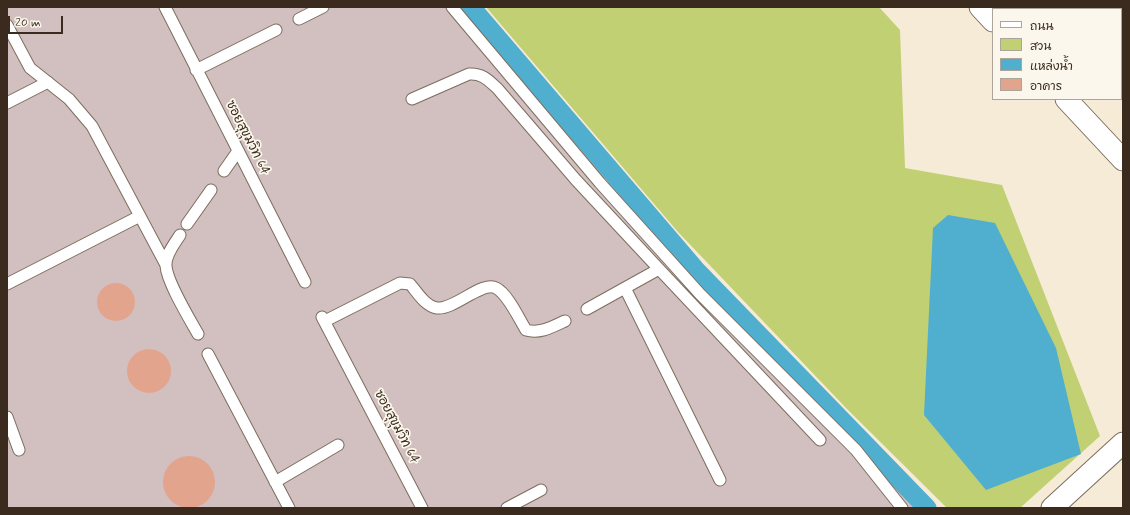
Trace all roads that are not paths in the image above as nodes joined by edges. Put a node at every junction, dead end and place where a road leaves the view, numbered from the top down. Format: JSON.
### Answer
{"nodes":[{"id":1,"x":165,"y":7,"type":"edge"},
{"id":2,"x":323,"y":7,"type":"edge"},
{"id":3,"x":452,"y":7,"type":"edge"},
{"id":4,"x":980,"y":7,"type":"edge"},
{"id":5,"x":299,"y":19,"type":"dead end"},
{"id":6,"x":992,"y":20,"type":"edge"},
{"id":7,"x":7,"y":24,"type":"edge"},
{"id":8,"x":276,"y":30,"type":"dead end"},
{"id":9,"x":196,"y":70,"type":"junction"},
{"id":10,"x":48,"y":82,"type":"junction"},
{"id":11,"x":412,"y":99,"type":"dead end"},
{"id":12,"x":1067,"y":100,"type":"edge"},
{"id":13,"x":7,"y":103,"type":"edge"},
{"id":14,"x":238,"y":151,"type":"junction"},
{"id":15,"x":1123,"y":160,"type":"edge"},
{"id":16,"x":224,"y":171,"type":"dead end"},
{"id":17,"x":211,"y":190,"type":"dead end"},
{"id":18,"x":140,"y":216,"type":"junction"},
{"id":19,"x":187,"y":224,"type":"dead end"},
{"id":20,"x":180,"y":234,"type":"dead end"},
{"id":21,"x":166,"y":265,"type":"junction"},
{"id":22,"x":659,"y":269,"type":"junction"},
{"id":23,"x":305,"y":282,"type":"dead end"},
{"id":24,"x":7,"y":284,"type":"edge"},
{"id":25,"x":625,"y":288,"type":"junction"},
{"id":26,"x":587,"y":309,"type":"dead end"},
{"id":27,"x":565,"y":321,"type":"dead end"},
{"id":28,"x":198,"y":334,"type":"dead end"},
{"id":29,"x":208,"y":354,"type":"dead end"},
{"id":30,"x":7,"y":417,"type":"edge"},
{"id":31,"x":820,"y":440,"type":"dead end"},
{"id":32,"x":1123,"y":443,"type":"edge"},
{"id":33,"x":338,"y":446,"type":"dead end"},
{"id":34,"x":19,"y":450,"type":"dead end"},
{"id":35,"x":720,"y":480,"type":"dead end"},
{"id":36,"x":275,"y":482,"type":"junction"},
{"id":37,"x":540,"y":490,"type":"dead end"},
{"id":38,"x":289,"y":508,"type":"edge"},
{"id":39,"x":422,"y":508,"type":"edge"},
{"id":40,"x":507,"y":508,"type":"edge"},
{"id":41,"x":902,"y":508,"type":"edge"},
{"id":42,"x":1052,"y":508,"type":"edge"}],
"edges":[{"from":1,"to":9,"type":"lane","name":"ซอยสุขุมวิท 64"},
{"from":2,"to":5,"type":"lane"},
{"from":3,"to":41,"type":"lane"},
{"from":4,"to":6,"type":"street"},
{"from":7,"to":10,"type":"lane"},
{"from":8,"to":9,"type":"lane"},
{"from":9,"to":14,"type":"lane","name":"ซอยสุขุมวิท 64"},
{"from":10,"to":13,"type":"lane"},
{"from":10,"to":18,"type":"lane"},
{"from":11,"to":22,"type":"lane"},
{"from":12,"to":15,"type":"street"},
{"from":14,"to":16,"type":"lane"},
{"from":14,"to":23,"type":"lane","name":"ซอยสุขุมวิท 64"},
{"from":17,"to":19,"type":"lane"},
{"from":18,"to":21,"type":"lane"},
{"from":18,"to":24,"type":"lane"},
{"from":20,"to":21,"type":"lane"},
{"from":21,"to":28,"type":"lane"},
{"from":22,"to":25,"type":"lane"},
{"from":22,"to":31,"type":"lane"},
{"from":25,"to":26,"type":"lane"},
{"from":25,"to":35,"type":"lane"},
{"from":27,"to":39,"type":"lane","name":"ซอยสุขุมวิท 64"},
{"from":29,"to":36,"type":"lane"},
{"from":30,"to":34,"type":"lane"},
{"from":32,"to":42,"type":"street"},
{"from":33,"to":36,"type":"lane"},
{"from":36,"to":38,"type":"lane"},
{"from":37,"to":40,"type":"lane"}]}
